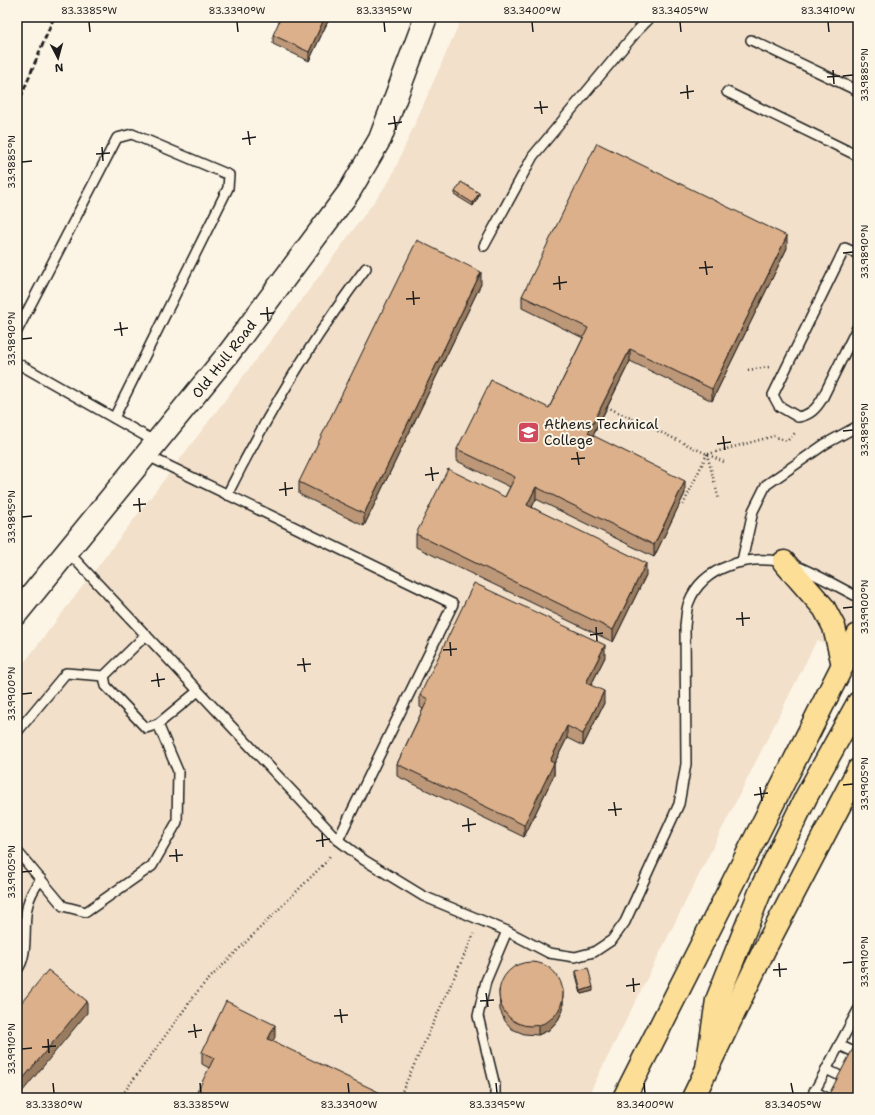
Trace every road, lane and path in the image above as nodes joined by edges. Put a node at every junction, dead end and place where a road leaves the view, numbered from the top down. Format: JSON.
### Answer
{"nodes":[{"id":1,"x":426,"y":17,"type":"edge"},
{"id":2,"x":651,"y":17,"type":"edge"},
{"id":3,"x":751,"y":40,"type":"dead end"},
{"id":4,"x":858,"y":91,"type":"edge"},
{"id":5,"x":727,"y":92,"type":"dead end"},
{"id":6,"x":858,"y":156,"type":"edge"},
{"id":7,"x":484,"y":246,"type":"dead end"},
{"id":8,"x":858,"y":254,"type":"edge"},
{"id":9,"x":366,"y":268,"type":"dead end"},
{"id":10,"x":858,"y":326,"type":"edge"},
{"id":11,"x":17,"y":331,"type":"edge"},
{"id":12,"x":17,"y":363,"type":"edge"},
{"id":13,"x":607,"y":407,"type":"edge"},
{"id":14,"x":114,"y":418,"type":"junction"},
{"id":15,"x":858,"y":426,"type":"edge"},
{"id":16,"x":787,"y":441,"type":"dead end"},
{"id":17,"x":151,"y":449,"type":"junction"},
{"id":18,"x":707,"y":454,"type":"junction"},
{"id":19,"x":726,"y":463,"type":"dead end"},
{"id":20,"x":227,"y":495,"type":"junction"},
{"id":21,"x":719,"y":500,"type":"dead end"},
{"id":22,"x":683,"y":505,"type":"edge"},
{"id":23,"x":68,"y":552,"type":"junction"},
{"id":24,"x":742,"y":561,"type":"junction"},
{"id":25,"x":784,"y":562,"type":"junction"},
{"id":26,"x":858,"y":597,"type":"edge"},
{"id":27,"x":17,"y":613,"type":"edge"},
{"id":28,"x":146,"y":635,"type":"junction"},
{"id":29,"x":858,"y":635,"type":"edge"},
{"id":30,"x":843,"y":665,"type":"junction"},
{"id":31,"x":104,"y":676,"type":"junction"},
{"id":32,"x":198,"y":691,"type":"junction"},
{"id":33,"x":858,"y":703,"type":"edge"},
{"id":34,"x":158,"y":724,"type":"junction"},
{"id":35,"x":17,"y":732,"type":"edge"},
{"id":36,"x":858,"y":770,"type":"edge"},
{"id":37,"x":338,"y":840,"type":"junction"},
{"id":38,"x":17,"y":851,"type":"edge"},
{"id":39,"x":40,"y":879,"type":"junction"},
{"id":40,"x":507,"y":931,"type":"junction"},
{"id":41,"x":475,"y":934,"type":"dead end"},
{"id":42,"x":17,"y":970,"type":"edge"},
{"id":43,"x":858,"y":1010,"type":"edge"},
{"id":44,"x":855,"y":1023,"type":"edge"},
{"id":45,"x":839,"y":1044,"type":"junction"},
{"id":46,"x":852,"y":1051,"type":"edge"},
{"id":47,"x":707,"y":1068,"type":"junction"},
{"id":48,"x":826,"y":1069,"type":"junction"},
{"id":49,"x":840,"y":1076,"type":"edge"},
{"id":50,"x":812,"y":1095,"type":"edge"},
{"id":51,"x":120,"y":1098,"type":"edge"},
{"id":52,"x":399,"y":1098,"type":"edge"},
{"id":53,"x":495,"y":1098,"type":"edge"},
{"id":54,"x":624,"y":1098,"type":"edge"},
{"id":55,"x":693,"y":1098,"type":"edge"},
{"id":56,"x":827,"y":1098,"type":"edge"}],
"edges":[{"from":1,"to":17,"type":"main road","name":"Old Hull Road"},
{"from":2,"to":7,"type":"lane"},
{"from":3,"to":4,"type":"lane"},
{"from":5,"to":6,"type":"lane"},
{"from":8,"to":10,"type":"lane"},
{"from":9,"to":20,"type":"lane"},
{"from":11,"to":14,"type":"lane"},
{"from":12,"to":14,"type":"lane"},
{"from":13,"to":18,"type":"path"},
{"from":14,"to":17,"type":"lane"},
{"from":15,"to":24,"type":"lane"},
{"from":16,"to":18,"type":"path"},
{"from":17,"to":20,"type":"lane"},
{"from":17,"to":23,"type":"main road","name":"Old Hull Road"},
{"from":18,"to":19,"type":"path"},
{"from":18,"to":21,"type":"path"},
{"from":18,"to":22,"type":"path"},
{"from":20,"to":37,"type":"lane"},
{"from":23,"to":27,"type":"main road","name":"Old Hull Road"},
{"from":23,"to":28,"type":"lane"},
{"from":24,"to":25,"type":"lane"},
{"from":24,"to":40,"type":"lane"},
{"from":25,"to":26,"type":"lane"},
{"from":25,"to":30,"type":"highway"},
{"from":28,"to":31,"type":"lane"},
{"from":28,"to":32,"type":"lane"},
{"from":29,"to":30,"type":"highway"},
{"from":30,"to":54,"type":"highway"},
{"from":31,"to":34,"type":"lane"},
{"from":31,"to":35,"type":"lane"},
{"from":32,"to":34,"type":"lane"},
{"from":32,"to":37,"type":"lane"},
{"from":33,"to":47,"type":"highway"},
{"from":34,"to":39,"type":"lane"},
{"from":36,"to":47,"type":"highway"},
{"from":37,"to":40,"type":"lane"},
{"from":37,"to":51,"type":"path"},
{"from":38,"to":39,"type":"lane"},
{"from":39,"to":42,"type":"lane"},
{"from":40,"to":53,"type":"lane"},
{"from":41,"to":52,"type":"path"},
{"from":43,"to":44,"type":"lane"},
{"from":44,"to":45,"type":"lane"},
{"from":45,"to":46,"type":"lane"},
{"from":45,"to":48,"type":"lane"},
{"from":47,"to":55,"type":"highway"},
{"from":48,"to":49,"type":"lane"},
{"from":48,"to":50,"type":"lane"},
{"from":50,"to":56,"type":"lane"}]}
